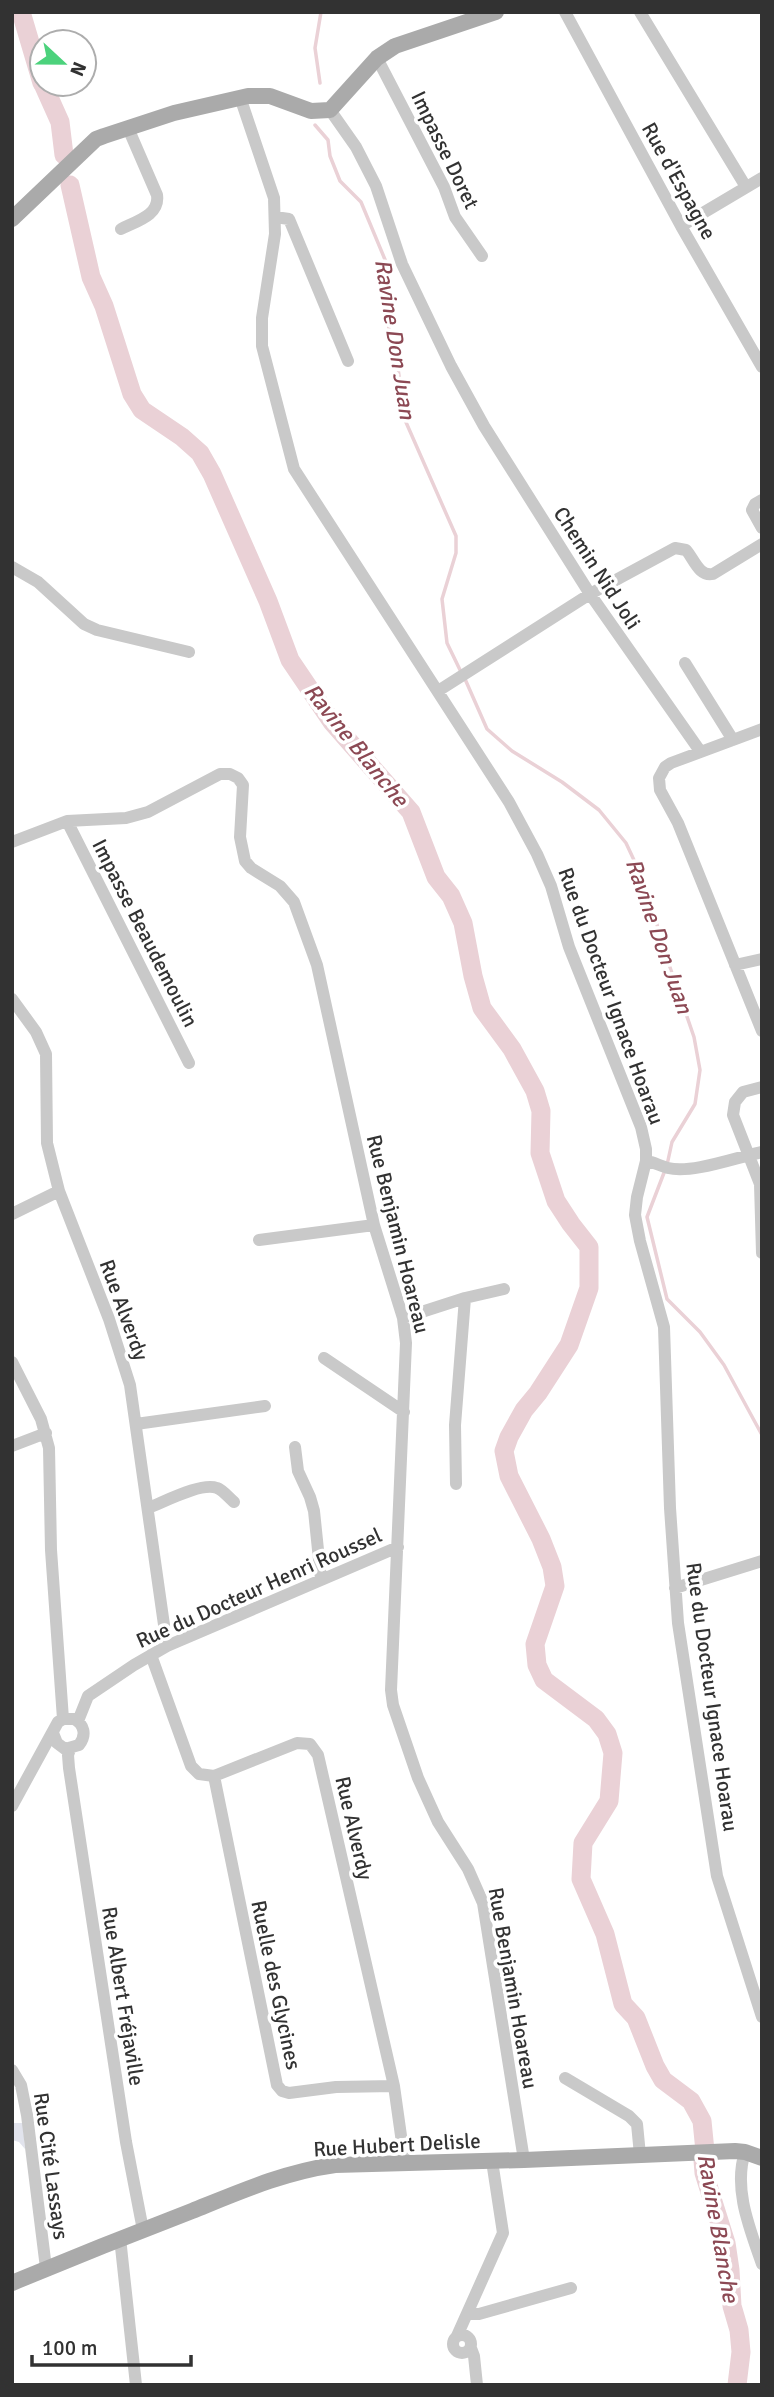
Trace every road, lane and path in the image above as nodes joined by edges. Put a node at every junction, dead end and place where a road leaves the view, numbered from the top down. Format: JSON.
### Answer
{"nodes":[{"id":1,"x":496,"y":12,"type":"edge"},
{"id":2,"x":565,"y":12,"type":"edge"},
{"id":3,"x":640,"y":12,"type":"edge"},
{"id":4,"x":377,"y":58,"type":"junction"},
{"id":5,"x":240,"y":97,"type":"junction"},
{"id":6,"x":330,"y":110,"type":"junction"},
{"id":7,"x":128,"y":128,"type":"junction"},
{"id":8,"x":762,"y":178,"type":"edge"},
{"id":9,"x":746,"y":187,"type":"junction"},
{"id":10,"x":275,"y":217,"type":"junction"},
{"id":11,"x":12,"y":219,"type":"edge"},
{"id":12,"x":681,"y":226,"type":"junction"},
{"id":13,"x":121,"y":229,"type":"dead end"},
{"id":14,"x":482,"y":256,"type":"dead end"},
{"id":15,"x":348,"y":361,"type":"dead end"},
{"id":16,"x":762,"y":367,"type":"edge"},
{"id":17,"x":762,"y":500,"type":"edge"},
{"id":18,"x":762,"y":528,"type":"edge"},
{"id":19,"x":762,"y":544,"type":"edge"},
{"id":20,"x":12,"y":567,"type":"edge"},
{"id":21,"x":590,"y":594,"type":"junction"},
{"id":22,"x":189,"y":652,"type":"dead end"},
{"id":23,"x":684,"y":663,"type":"dead end"},
{"id":24,"x":438,"y":691,"type":"junction"},
{"id":25,"x":762,"y":729,"type":"edge"},
{"id":26,"x":733,"y":740,"type":"junction"},
{"id":27,"x":700,"y":751,"type":"junction"},
{"id":28,"x":67,"y":821,"type":"junction"},
{"id":29,"x":12,"y":842,"type":"edge"},
{"id":30,"x":762,"y":959,"type":"edge"},
{"id":31,"x":735,"y":965,"type":"junction"},
{"id":32,"x":12,"y":999,"type":"edge"},
{"id":33,"x":762,"y":1031,"type":"edge"},
{"id":34,"x":189,"y":1063,"type":"dead end"},
{"id":35,"x":762,"y":1087,"type":"edge"},
{"id":36,"x":755,"y":1153,"type":"edge"},
{"id":37,"x":658,"y":1164,"type":"junction"},
{"id":38,"x":59,"y":1191,"type":"junction"},
{"id":39,"x":12,"y":1214,"type":"edge"},
{"id":40,"x":374,"y":1225,"type":"junction"},
{"id":41,"x":259,"y":1240,"type":"dead end"},
{"id":42,"x":762,"y":1253,"type":"edge"},
{"id":43,"x":504,"y":1289,"type":"dead end"},
{"id":44,"x":465,"y":1298,"type":"junction"},
{"id":45,"x":402,"y":1318,"type":"junction"},
{"id":46,"x":324,"y":1358,"type":"dead end"},
{"id":47,"x":12,"y":1362,"type":"edge"},
{"id":48,"x":265,"y":1406,"type":"dead end"},
{"id":49,"x":404,"y":1412,"type":"junction"},
{"id":50,"x":136,"y":1424,"type":"junction"},
{"id":51,"x":46,"y":1433,"type":"junction"},
{"id":52,"x":12,"y":1446,"type":"edge"},
{"id":53,"x":295,"y":1447,"type":"dead end"},
{"id":54,"x":456,"y":1484,"type":"dead end"},
{"id":55,"x":234,"y":1502,"type":"dead end"},
{"id":56,"x":148,"y":1508,"type":"junction"},
{"id":57,"x":398,"y":1548,"type":"junction"},
{"id":58,"x":762,"y":1561,"type":"edge"},
{"id":59,"x":321,"y":1579,"type":"junction"},
{"id":60,"x":675,"y":1588,"type":"junction"},
{"id":61,"x":167,"y":1646,"type":"junction"},
{"id":62,"x":151,"y":1656,"type":"junction"},
{"id":63,"x":62,"y":1690,"type":"junction"},
{"id":64,"x":84,"y":1698,"type":"junction"},
{"id":65,"x":71,"y":1719,"type":"junction"},
{"id":66,"x":60,"y":1743,"type":"junction"},
{"id":67,"x":214,"y":1776,"type":"junction"},
{"id":68,"x":12,"y":1806,"type":"edge"},
{"id":69,"x":762,"y":2017,"type":"edge"},
{"id":70,"x":12,"y":2070,"type":"edge"},
{"id":71,"x":565,"y":2078,"type":"dead end"},
{"id":72,"x":394,"y":2085,"type":"junction"},
{"id":73,"x":740,"y":2151,"type":"junction"},
{"id":74,"x":640,"y":2155,"type":"junction"},
{"id":75,"x":762,"y":2158,"type":"edge"},
{"id":76,"x":524,"y":2160,"type":"junction"},
{"id":77,"x":492,"y":2161,"type":"junction"},
{"id":78,"x":404,"y":2164,"type":"junction"},
{"id":79,"x":143,"y":2230,"type":"junction"},
{"id":80,"x":120,"y":2238,"type":"junction"},
{"id":81,"x":762,"y":2264,"type":"edge"},
{"id":82,"x":46,"y":2268,"type":"junction"},
{"id":83,"x":12,"y":2283,"type":"edge"},
{"id":84,"x":571,"y":2288,"type":"dead end"},
{"id":85,"x":468,"y":2314,"type":"junction"},
{"id":86,"x":457,"y":2336,"type":"junction"},
{"id":87,"x":471,"y":2348,"type":"junction"},
{"id":88,"x":457,"y":2352,"type":"junction"},
{"id":89,"x":476,"y":2381,"type":"edge"},
{"id":90,"x":136,"y":2385,"type":"edge"}],
"edges":[{"from":1,"to":4,"type":"main road"},
{"from":2,"to":12,"type":"street","name":"Rue d'Espagne"},
{"from":3,"to":9,"type":"street"},
{"from":4,"to":6,"type":"main road"},
{"from":4,"to":14,"type":"street","name":"Impasse Doret"},
{"from":5,"to":6,"type":"main road"},
{"from":5,"to":7,"type":"main road"},
{"from":5,"to":10,"type":"street","name":"Rue du Docteur Ignace Hoarau"},
{"from":6,"to":21,"type":"street","name":"Chemin Nid Joli"},
{"from":7,"to":11,"type":"main road"},
{"from":7,"to":13,"type":"street"},
{"from":8,"to":9,"type":"street"},
{"from":9,"to":12,"type":"street"},
{"from":10,"to":15,"type":"street"},
{"from":10,"to":24,"type":"street","name":"Rue du Docteur Ignace Hoarau"},
{"from":12,"to":16,"type":"street","name":"Rue d'Espagne"},
{"from":17,"to":18,"type":"street"},
{"from":19,"to":21,"type":"street"},
{"from":20,"to":22,"type":"street"},
{"from":21,"to":24,"type":"street"},
{"from":21,"to":27,"type":"street","name":"Chemin Nid Joli"},
{"from":23,"to":26,"type":"street"},
{"from":24,"to":37,"type":"street","name":"Rue du Docteur Ignace Hoarau"},
{"from":25,"to":26,"type":"street"},
{"from":26,"to":27,"type":"street"},
{"from":27,"to":31,"type":"street"},
{"from":28,"to":29,"type":"street","name":"Rue Benjamin Hoareau"},
{"from":28,"to":34,"type":"street","name":"Impasse Beaudemoulin"},
{"from":28,"to":40,"type":"street","name":"Rue Benjamin Hoareau"},
{"from":30,"to":31,"type":"street"},
{"from":31,"to":33,"type":"street"},
{"from":32,"to":38,"type":"street","name":"Rue Alverdy"},
{"from":35,"to":36,"type":"street"},
{"from":36,"to":37,"type":"street"},
{"from":36,"to":42,"type":"street"},
{"from":37,"to":60,"type":"street","name":"Rue du Docteur Ignace Hoarau"},
{"from":38,"to":39,"type":"street"},
{"from":38,"to":50,"type":"street","name":"Rue Alverdy"},
{"from":40,"to":41,"type":"street"},
{"from":40,"to":45,"type":"street","name":"Rue Benjamin Hoareau"},
{"from":43,"to":44,"type":"street"},
{"from":44,"to":45,"type":"street"},
{"from":44,"to":54,"type":"street"},
{"from":45,"to":49,"type":"street","name":"Rue Benjamin Hoareau"},
{"from":46,"to":49,"type":"street"},
{"from":47,"to":51,"type":"street"},
{"from":48,"to":50,"type":"street"},
{"from":49,"to":57,"type":"street","name":"Rue Benjamin Hoareau"},
{"from":50,"to":56,"type":"street","name":"Rue Alverdy"},
{"from":51,"to":52,"type":"street"},
{"from":51,"to":63,"type":"street"},
{"from":53,"to":59,"type":"street"},
{"from":55,"to":56,"type":"street"},
{"from":56,"to":61,"type":"street","name":"Rue Alverdy"},
{"from":57,"to":59,"type":"street","name":"Rue du Docteur Henri Roussel"},
{"from":57,"to":76,"type":"street","name":"Rue Benjamin Hoareau"},
{"from":58,"to":60,"type":"street"},
{"from":59,"to":61,"type":"street","name":"Rue du Docteur Henri Roussel"},
{"from":60,"to":69,"type":"street","name":"Rue du Docteur Ignace Hoarau"},
{"from":61,"to":62,"type":"street","name":"Rue du Docteur Henri Roussel"},
{"from":62,"to":64,"type":"street","name":"Rue du Docteur Henri Roussel"},
{"from":62,"to":67,"type":"street"},
{"from":63,"to":64,"type":"street"},
{"from":63,"to":65,"type":"street"},
{"from":64,"to":65,"type":"street"},
{"from":65,"to":66,"type":"street"},
{"from":65,"to":66,"type":"street"},
{"from":66,"to":68,"type":"street"},
{"from":66,"to":79,"type":"street","name":"Rue Albert Fréjaville"},
{"from":67,"to":72,"type":"street","name":"Ruelle des Glycines"},
{"from":67,"to":72,"type":"street","name":"Rue Alverdy"},
{"from":70,"to":82,"type":"street","name":"Rue Cité Lassays"},
{"from":71,"to":74,"type":"street"},
{"from":72,"to":78,"type":"street","name":"Rue Alverdy"},
{"from":73,"to":74,"type":"main road","name":"Rue Hubert Delisle"},
{"from":73,"to":75,"type":"main road","name":"Rue Hubert Delisle"},
{"from":73,"to":81,"type":"street"},
{"from":74,"to":76,"type":"main road","name":"Rue Hubert Delisle"},
{"from":76,"to":77,"type":"main road","name":"Rue Hubert Delisle"},
{"from":77,"to":78,"type":"main road","name":"Rue Hubert Delisle"},
{"from":77,"to":85,"type":"street"},
{"from":78,"to":79,"type":"main road","name":"Rue Hubert Delisle"},
{"from":79,"to":80,"type":"main road","name":"Rue Hubert Delisle"},
{"from":80,"to":82,"type":"main road","name":"Rue Hubert Delisle"},
{"from":80,"to":90,"type":"street"},
{"from":82,"to":83,"type":"main road","name":"Rue Hubert Delisle"},
{"from":84,"to":85,"type":"street"},
{"from":85,"to":86,"type":"street"},
{"from":86,"to":87,"type":"street"},
{"from":86,"to":88,"type":"street"},
{"from":87,"to":88,"type":"street"},
{"from":87,"to":89,"type":"street"},
{"from":88,"to":89,"type":"street"}]}
